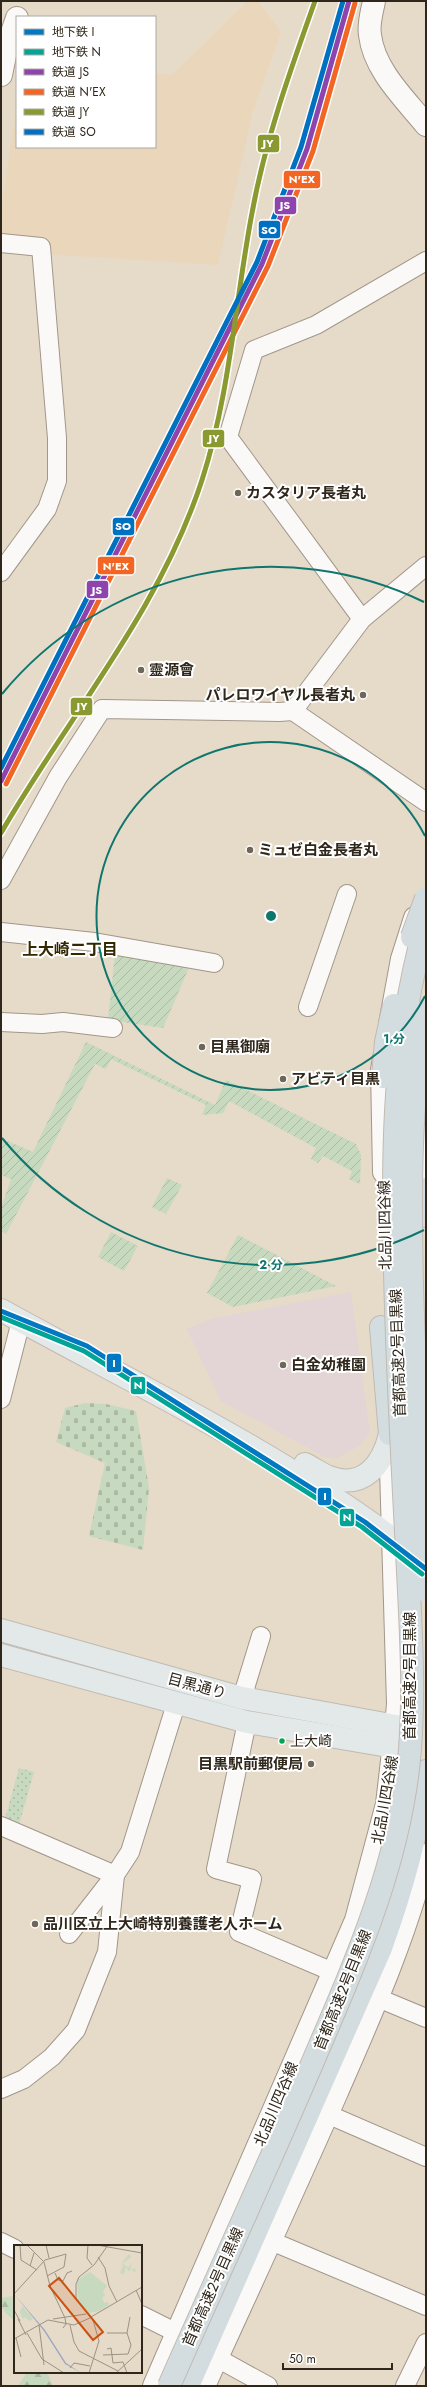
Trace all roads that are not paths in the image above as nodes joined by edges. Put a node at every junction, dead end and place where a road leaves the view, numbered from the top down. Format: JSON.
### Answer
{"nodes":[{"id":1,"x":24,"y":1,"type":"edge"},
{"id":2,"x":374,"y":1,"type":"edge"},
{"id":3,"x":16,"y":16,"type":"edge"},
{"id":4,"x":16,"y":16,"type":"edge"},
{"id":5,"x":11,"y":26,"type":"edge"},
{"id":6,"x":1,"y":75,"type":"edge"},
{"id":7,"x":426,"y":125,"type":"edge"},
{"id":8,"x":1,"y":243,"type":"edge"},
{"id":9,"x":426,"y":261,"type":"edge"},
{"id":10,"x":426,"y":566,"type":"edge"},
{"id":11,"x":1,"y":572,"type":"edge"},
{"id":12,"x":362,"y":619,"type":"junction"},
{"id":13,"x":292,"y":711,"type":"junction"},
{"id":14,"x":426,"y":802,"type":"edge"},
{"id":15,"x":1,"y":880,"type":"edge"},
{"id":16,"x":426,"y":888,"type":"edge"},
{"id":17,"x":347,"y":894,"type":"dead end"},
{"id":18,"x":426,"y":898,"type":"edge"},
{"id":19,"x":426,"y":923,"type":"edge"},
{"id":20,"x":1,"y":932,"type":"edge"},
{"id":21,"x":214,"y":963,"type":"dead end"},
{"id":22,"x":308,"y":1007,"type":"dead end"},
{"id":23,"x":426,"y":1011,"type":"edge"},
{"id":24,"x":1,"y":1022,"type":"edge"},
{"id":25,"x":113,"y":1028,"type":"dead end"},
{"id":26,"x":426,"y":1122,"type":"edge"},
{"id":27,"x":426,"y":1189,"type":"edge"},
{"id":28,"x":426,"y":1216,"type":"edge"},
{"id":29,"x":1,"y":1310,"type":"edge"},
{"id":30,"x":21,"y":1321,"type":"junction"},
{"id":31,"x":6,"y":1361,"type":"edge"},
{"id":32,"x":426,"y":1376,"type":"edge"},
{"id":33,"x":1,"y":1399,"type":"edge"},
{"id":34,"x":204,"y":1422,"type":"junction"},
{"id":35,"x":390,"y":1434,"type":"junction"},
{"id":36,"x":393,"y":1539,"type":"junction"},
{"id":37,"x":426,"y":1592,"type":"edge"},
{"id":38,"x":1,"y":1630,"type":"edge"},
{"id":39,"x":261,"y":1636,"type":"dead end"},
{"id":40,"x":1,"y":1654,"type":"edge"},
{"id":41,"x":242,"y":1698,"type":"junction"},
{"id":42,"x":176,"y":1704,"type":"junction"},
{"id":43,"x":246,"y":1722,"type":"junction"},
{"id":44,"x":395,"y":1736,"type":"junction"},
{"id":45,"x":426,"y":1771,"type":"edge"},
{"id":46,"x":1,"y":1826,"type":"edge"},
{"id":47,"x":426,"y":1855,"type":"edge"},
{"id":48,"x":115,"y":1875,"type":"junction"},
{"id":49,"x":69,"y":1934,"type":"dead end"},
{"id":50,"x":332,"y":1972,"type":"junction"},
{"id":51,"x":378,"y":1998,"type":"junction"},
{"id":52,"x":426,"y":2018,"type":"edge"},
{"id":53,"x":1,"y":2088,"type":"edge"},
{"id":54,"x":327,"y":2114,"type":"junction"},
{"id":55,"x":426,"y":2157,"type":"edge"},
{"id":56,"x":271,"y":2241,"type":"junction"},
{"id":57,"x":1,"y":2242,"type":"edge"},
{"id":58,"x":14,"y":2248,"type":"edge"},
{"id":59,"x":426,"y":2306,"type":"edge"},
{"id":60,"x":142,"y":2315,"type":"edge"},
{"id":61,"x":177,"y":2333,"type":"junction"},
{"id":62,"x":426,"y":2343,"type":"edge"},
{"id":63,"x":217,"y":2358,"type":"junction"},
{"id":64,"x":154,"y":2386,"type":"edge"},
{"id":65,"x":169,"y":2386,"type":"edge"},
{"id":66,"x":188,"y":2386,"type":"edge"},
{"id":67,"x":204,"y":2386,"type":"edge"},
{"id":68,"x":268,"y":2386,"type":"edge"},
{"id":69,"x":405,"y":2386,"type":"edge"}],
"edges":[{"from":1,"to":4,"type":"main road"},
{"from":2,"to":7,"type":"main road"},
{"from":3,"to":5,"type":"main road"},
{"from":5,"to":6,"type":"main road"},
{"from":8,"to":11,"type":"street"},
{"from":9,"to":12,"type":"street"},
{"from":10,"to":12,"type":"street"},
{"from":12,"to":13,"type":"street"},
{"from":13,"to":14,"type":"street"},
{"from":13,"to":15,"type":"street"},
{"from":16,"to":35,"type":"main road","name":"北品川四谷線"},
{"from":17,"to":22,"type":"street"},
{"from":18,"to":35,"type":"highway","bridge":true},
{"from":19,"to":65,"type":"highway","name":"首都高速2号目黒線","bridge":true},
{"from":20,"to":21,"type":"street"},
{"from":23,"to":37,"type":"highway","name":"首都高速2号目黒線","bridge":true},
{"from":24,"to":25,"type":"street"},
{"from":26,"to":32,"type":"main road"},
{"from":27,"to":28,"type":"highway"},
{"from":29,"to":30,"type":"main road"},
{"from":30,"to":31,"type":"street"},
{"from":30,"to":34,"type":"main road"},
{"from":31,"to":33,"type":"street"},
{"from":34,"to":35,"type":"main road"},
{"from":34,"to":36,"type":"main road"},
{"from":35,"to":36,"type":"main road","name":"北品川四谷線"},
{"from":36,"to":44,"type":"main road","name":"北品川四谷線"},
{"from":38,"to":41,"type":"main road","name":"目黒通り"},
{"from":39,"to":41,"type":"street"},
{"from":40,"to":42,"type":"main road","name":"目黒通り"},
{"from":41,"to":44,"type":"main road","name":"目黒通り"},
{"from":42,"to":43,"type":"main road","name":"目黒通り"},
{"from":42,"to":48,"type":"street"},
{"from":43,"to":44,"type":"main road","name":"目黒通り"},
{"from":43,"to":50,"type":"street"},
{"from":44,"to":50,"type":"main road","name":"北品川四谷線"},
{"from":45,"to":66,"type":"highway","name":"首都高速2号目黒線"},
{"from":46,"to":48,"type":"street"},
{"from":47,"to":51,"type":"main road"},
{"from":48,"to":49,"type":"street"},
{"from":48,"to":53,"type":"street"},
{"from":50,"to":61,"type":"main road","name":"北品川四谷線"},
{"from":51,"to":52,"type":"street"},
{"from":51,"to":54,"type":"main road"},
{"from":54,"to":55,"type":"street"},
{"from":54,"to":56,"type":"main road"},
{"from":56,"to":59,"type":"street"},
{"from":56,"to":63,"type":"main road"},
{"from":57,"to":58,"type":"street"},
{"from":60,"to":61,"type":"street"},
{"from":61,"to":64,"type":"main road","name":"北品川四谷線"},
{"from":62,"to":69,"type":"street"},
{"from":63,"to":67,"type":"main road"},
{"from":63,"to":68,"type":"street"}]}
